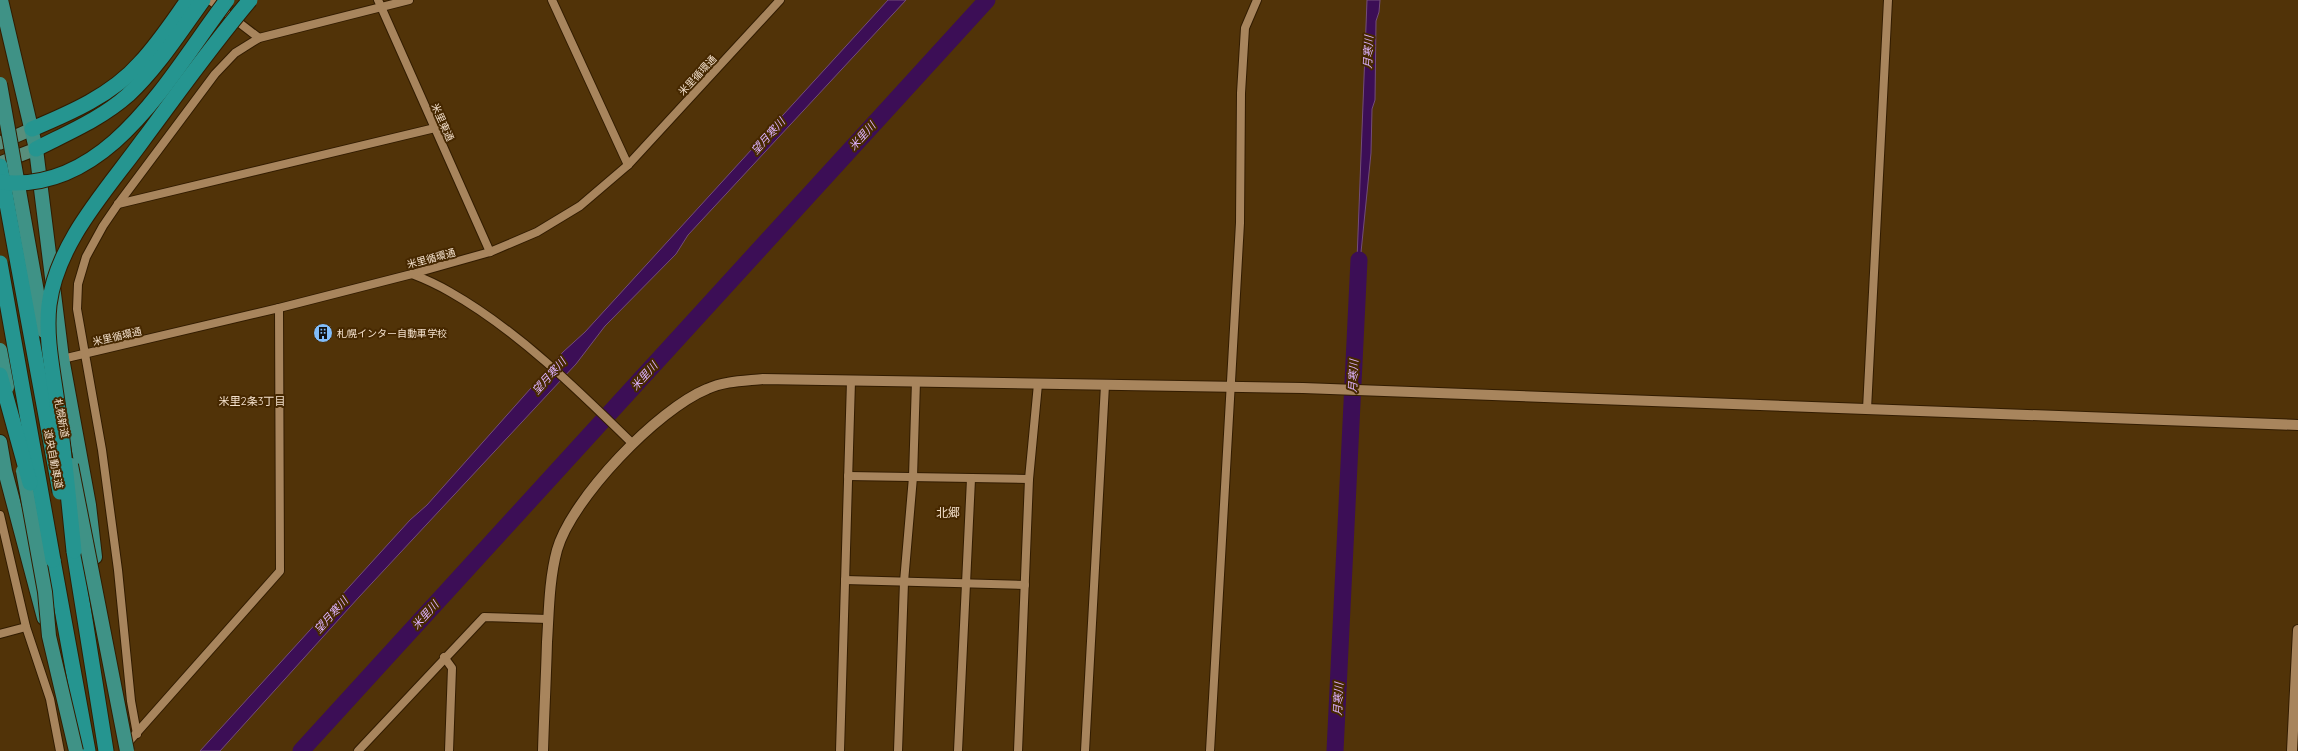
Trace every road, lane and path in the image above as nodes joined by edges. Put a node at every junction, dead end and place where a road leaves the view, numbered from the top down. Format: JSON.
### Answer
{"nodes":[{"id":1,"x":1,"y":0,"type":"edge"},
{"id":2,"x":188,"y":0,"type":"edge"},
{"id":3,"x":207,"y":0,"type":"edge"},
{"id":4,"x":227,"y":0,"type":"edge"},
{"id":5,"x":250,"y":0,"type":"edge"},
{"id":6,"x":410,"y":0,"type":"edge"},
{"id":7,"x":552,"y":0,"type":"edge"},
{"id":8,"x":780,"y":0,"type":"edge"},
{"id":9,"x":1257,"y":0,"type":"edge"},
{"id":10,"x":1888,"y":0,"type":"edge"},
{"id":11,"x":380,"y":4,"type":"edge"},
{"id":12,"x":259,"y":38,"type":"junction"},
{"id":13,"x":0,"y":84,"type":"edge"},
{"id":14,"x":435,"y":128,"type":"junction"},
{"id":15,"x":32,"y":130,"type":"junction"},
{"id":16,"x":0,"y":143,"type":"edge"},
{"id":17,"x":36,"y":149,"type":"junction"},
{"id":18,"x":0,"y":163,"type":"edge"},
{"id":19,"x":628,"y":165,"type":"junction"},
{"id":20,"x":0,"y":166,"type":"edge"},
{"id":21,"x":0,"y":182,"type":"edge"},
{"id":22,"x":118,"y":204,"type":"junction"},
{"id":23,"x":490,"y":252,"type":"junction"},
{"id":24,"x":0,"y":264,"type":"edge"},
{"id":25,"x":412,"y":274,"type":"junction"},
{"id":26,"x":279,"y":308,"type":"junction"},
{"id":27,"x":0,"y":350,"type":"edge"},
{"id":28,"x":86,"y":354,"type":"junction"},
{"id":29,"x":62,"y":358,"type":"junction"},
{"id":30,"x":0,"y":376,"type":"edge"},
{"id":31,"x":851,"y":380,"type":"junction"},
{"id":32,"x":916,"y":381,"type":"junction"},
{"id":33,"x":1038,"y":384,"type":"junction"},
{"id":34,"x":1105,"y":385,"type":"junction"},
{"id":35,"x":1231,"y":386,"type":"junction"},
{"id":36,"x":1867,"y":409,"type":"junction"},
{"id":37,"x":2298,"y":425,"type":"edge"},
{"id":38,"x":0,"y":442,"type":"edge"},
{"id":39,"x":633,"y":444,"type":"junction"},
{"id":40,"x":848,"y":476,"type":"junction"},
{"id":41,"x":913,"y":477,"type":"junction"},
{"id":42,"x":971,"y":479,"type":"junction"},
{"id":43,"x":1029,"y":479,"type":"junction"},
{"id":44,"x":0,"y":516,"type":"edge"},
{"id":45,"x":74,"y":552,"type":"junction"},
{"id":46,"x":53,"y":560,"type":"junction"},
{"id":47,"x":845,"y":580,"type":"junction"},
{"id":48,"x":904,"y":582,"type":"junction"},
{"id":49,"x":966,"y":584,"type":"junction"},
{"id":50,"x":1025,"y":585,"type":"junction"},
{"id":51,"x":101,"y":619,"type":"junction"},
{"id":52,"x":548,"y":619,"type":"junction"},
{"id":53,"x":26,"y":627,"type":"junction"},
{"id":54,"x":2298,"y":630,"type":"edge"},
{"id":55,"x":0,"y":634,"type":"edge"},
{"id":56,"x":49,"y":636,"type":"junction"},
{"id":57,"x":444,"y":657,"type":"junction"},
{"id":58,"x":137,"y":734,"type":"junction"},
{"id":59,"x":60,"y":751,"type":"edge"},
{"id":60,"x":76,"y":751,"type":"edge"},
{"id":61,"x":88,"y":751,"type":"edge"},
{"id":62,"x":106,"y":751,"type":"edge"},
{"id":63,"x":121,"y":751,"type":"edge"},
{"id":64,"x":127,"y":751,"type":"edge"},
{"id":65,"x":358,"y":751,"type":"edge"},
{"id":66,"x":449,"y":751,"type":"edge"},
{"id":67,"x":543,"y":751,"type":"edge"},
{"id":68,"x":840,"y":751,"type":"edge"},
{"id":69,"x":898,"y":751,"type":"edge"},
{"id":70,"x":958,"y":751,"type":"edge"},
{"id":71,"x":1018,"y":751,"type":"edge"},
{"id":72,"x":1085,"y":751,"type":"edge"},
{"id":73,"x":1210,"y":751,"type":"edge"},
{"id":74,"x":2292,"y":751,"type":"edge"}],
"edges":[{"from":1,"to":15,"type":"highway"},
{"from":2,"to":15,"type":"highway"},
{"from":3,"to":12,"type":"street"},
{"from":3,"to":17,"type":"highway"},
{"from":4,"to":21,"type":"highway","bridge":true},
{"from":5,"to":45,"type":"highway","bridge":true},
{"from":6,"to":11,"type":"street"},
{"from":7,"to":19,"type":"street"},
{"from":8,"to":19,"type":"street","name":"米里循環通"},
{"from":9,"to":35,"type":"street"},
{"from":10,"to":36,"type":"street"},
{"from":11,"to":12,"type":"street"},
{"from":11,"to":14,"type":"street","name":"米里東通"},
{"from":12,"to":22,"type":"street"},
{"from":13,"to":51,"type":"highway","name":"札幌新道","bridge":true},
{"from":14,"to":22,"type":"street"},
{"from":14,"to":23,"type":"street","name":"米里東通"},
{"from":15,"to":16,"type":"main road"},
{"from":15,"to":17,"type":"highway"},
{"from":17,"to":18,"type":"main road"},
{"from":17,"to":29,"type":"highway"},
{"from":19,"to":23,"type":"street","name":"米里循環通"},
{"from":20,"to":45,"type":"highway","name":"道央自動車道","bridge":true},
{"from":22,"to":28,"type":"street"},
{"from":23,"to":25,"type":"street","name":"米里循環通"},
{"from":24,"to":46,"type":"highway","name":"道央自動車道","bridge":true},
{"from":25,"to":26,"type":"street","name":"米里循環通"},
{"from":25,"to":39,"type":"street"},
{"from":26,"to":28,"type":"street","name":"米里循環通"},
{"from":26,"to":58,"type":"street"},
{"from":27,"to":56,"type":"highway","bridge":true},
{"from":28,"to":29,"type":"street","name":"米里循環通"},
{"from":28,"to":58,"type":"street"},
{"from":29,"to":30,"type":"street","name":"米里循環通"},
{"from":29,"to":51,"type":"highway","bridge":true},
{"from":30,"to":46,"type":"highway","bridge":true},
{"from":31,"to":32,"type":"street"},
{"from":31,"to":39,"type":"street"},
{"from":31,"to":40,"type":"street"},
{"from":32,"to":33,"type":"street"},
{"from":32,"to":41,"type":"street"},
{"from":33,"to":34,"type":"street"},
{"from":33,"to":43,"type":"street"},
{"from":34,"to":35,"type":"street"},
{"from":34,"to":72,"type":"street"},
{"from":35,"to":36,"type":"street"},
{"from":35,"to":73,"type":"street"},
{"from":36,"to":37,"type":"street"},
{"from":38,"to":56,"type":"highway","bridge":true},
{"from":39,"to":52,"type":"street"},
{"from":40,"to":41,"type":"street"},
{"from":40,"to":47,"type":"street"},
{"from":41,"to":42,"type":"street"},
{"from":41,"to":48,"type":"street"},
{"from":42,"to":43,"type":"street"},
{"from":42,"to":49,"type":"street"},
{"from":43,"to":50,"type":"street"},
{"from":44,"to":53,"type":"street"},
{"from":45,"to":62,"type":"highway","name":"道央自動車道"},
{"from":46,"to":61,"type":"highway","name":"道央自動車道"},
{"from":47,"to":48,"type":"street"},
{"from":47,"to":68,"type":"street"},
{"from":48,"to":49,"type":"street"},
{"from":48,"to":69,"type":"street"},
{"from":49,"to":50,"type":"street"},
{"from":49,"to":70,"type":"street"},
{"from":50,"to":71,"type":"street"},
{"from":51,"to":64,"type":"highway","name":"札幌新道","bridge":true},
{"from":52,"to":57,"type":"street"},
{"from":52,"to":67,"type":"street"},
{"from":53,"to":55,"type":"street"},
{"from":53,"to":59,"type":"street"},
{"from":54,"to":74,"type":"street"},
{"from":56,"to":60,"type":"highway","bridge":true},
{"from":57,"to":65,"type":"street"},
{"from":57,"to":66,"type":"street"},
{"from":58,"to":63,"type":"street"}]}
